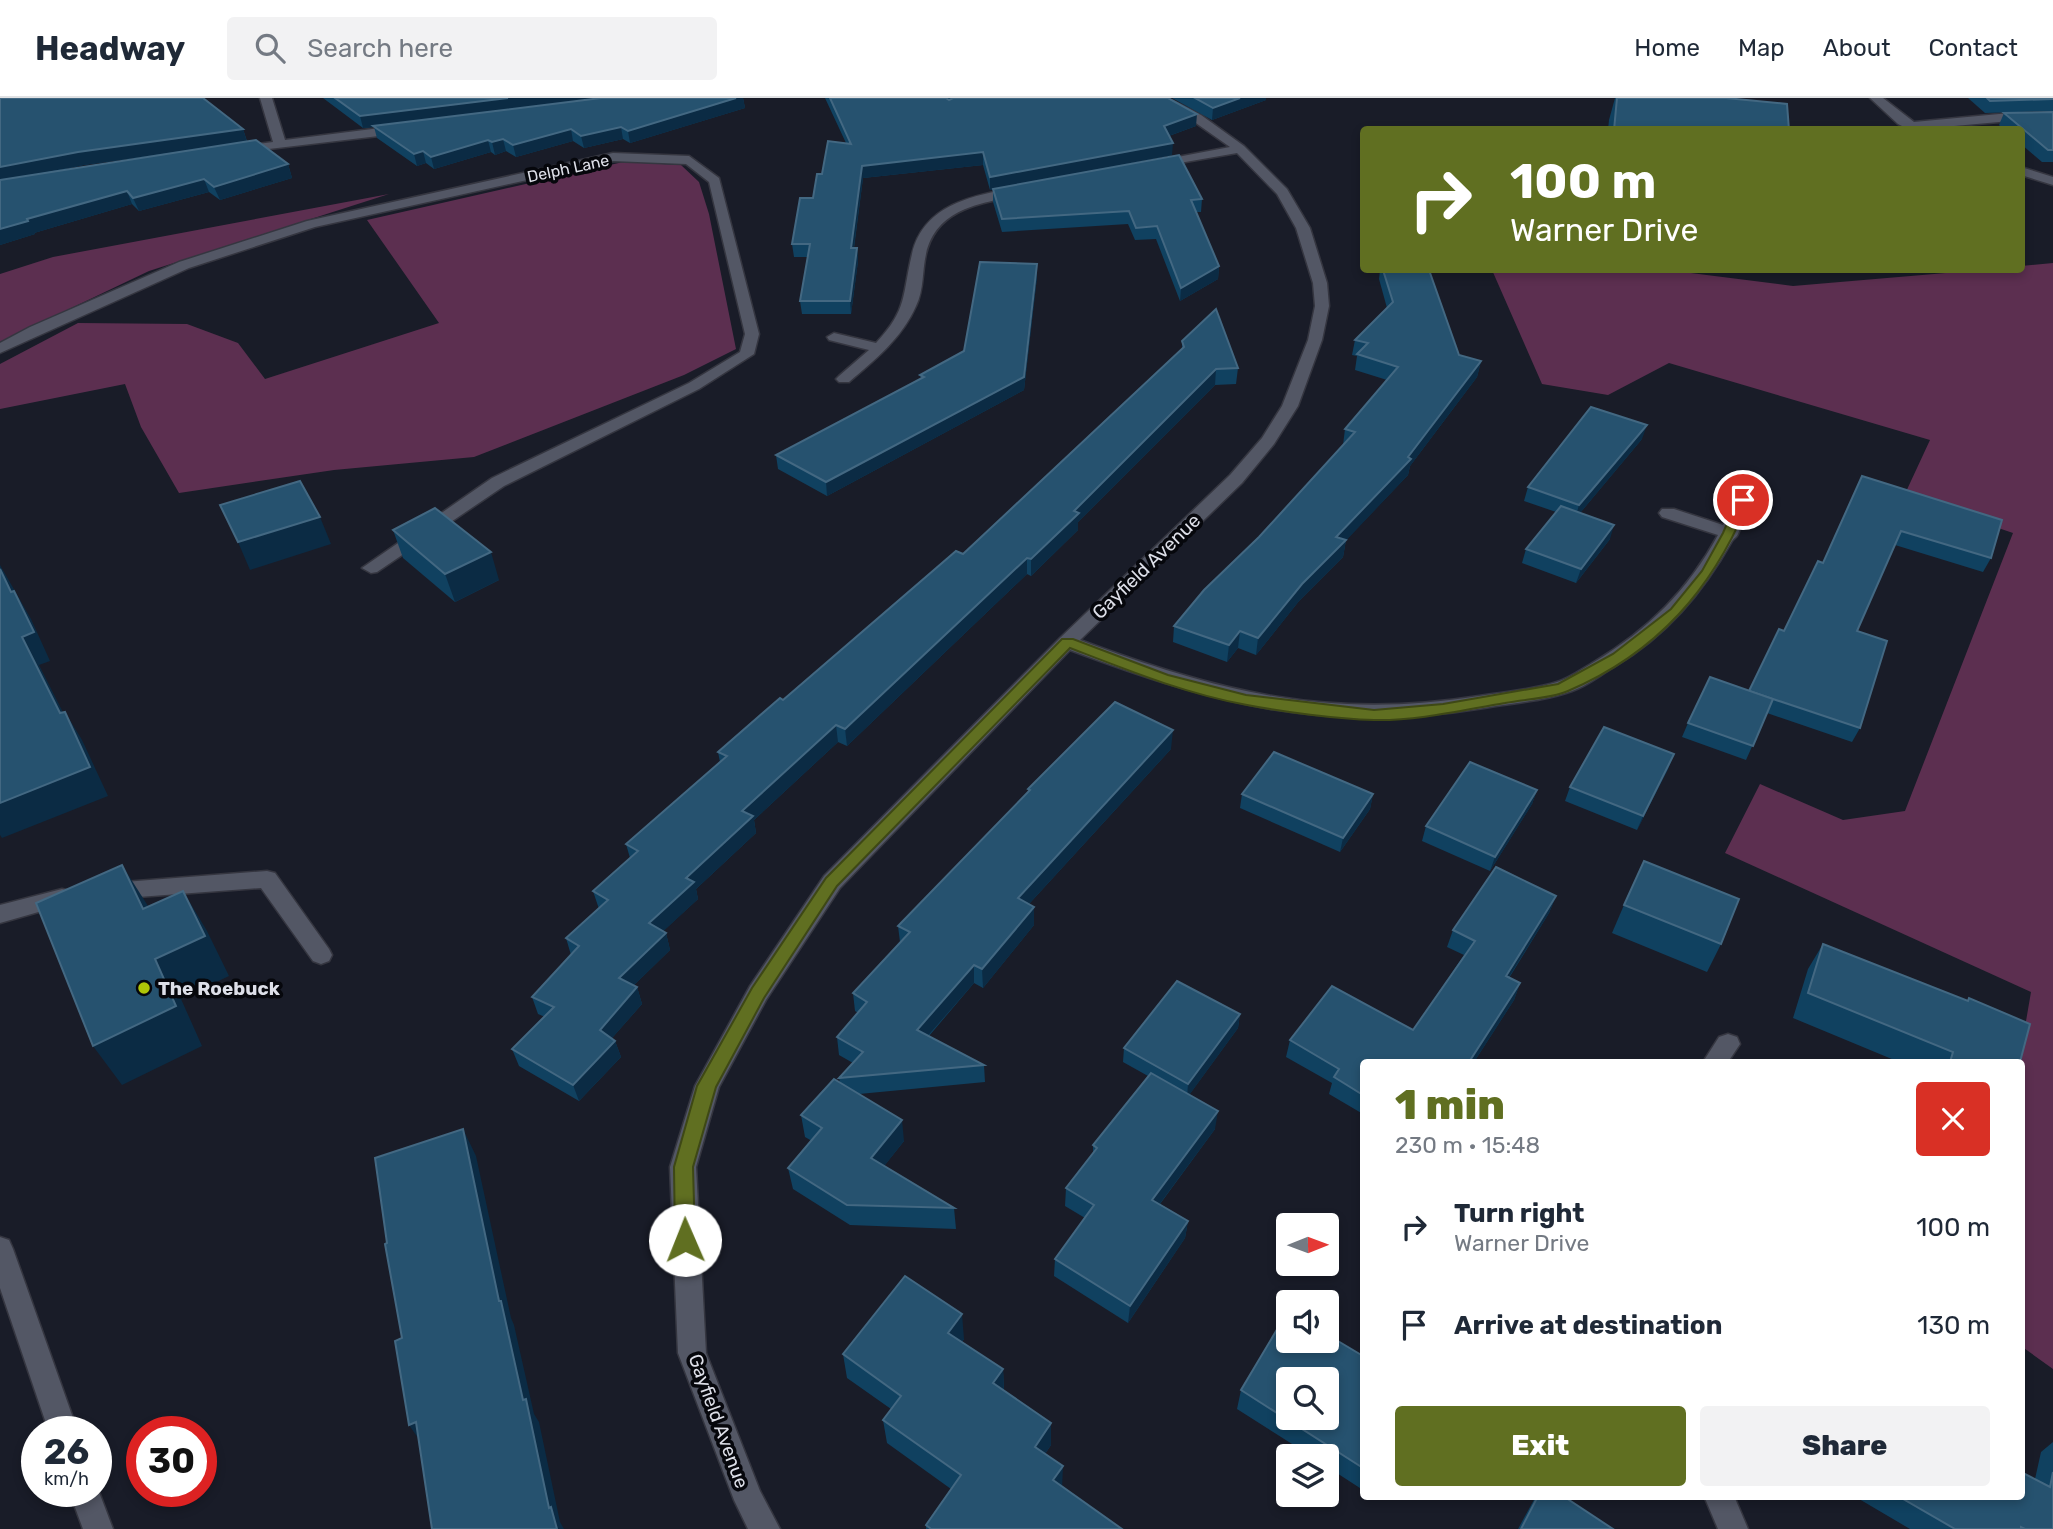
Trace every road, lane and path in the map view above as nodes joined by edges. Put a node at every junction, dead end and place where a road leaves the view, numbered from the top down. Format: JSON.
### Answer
{"nodes":[{"id":1,"x":266,"y":98,"type":"edge"},
{"id":2,"x":1157,"y":98,"type":"edge"},
{"id":3,"x":1876,"y":98,"type":"edge"},
{"id":4,"x":2053,"y":117,"type":"edge"},
{"id":5,"x":1913,"y":126,"type":"edge"},
{"id":6,"x":1934,"y":126,"type":"edge"},
{"id":7,"x":416,"y":127,"type":"edge"},
{"id":8,"x":280,"y":144,"type":"junction"},
{"id":9,"x":1240,"y":149,"type":"junction"},
{"id":10,"x":228,"y":152,"type":"edge"},
{"id":11,"x":1134,"y":169,"type":"edge"},
{"id":12,"x":2025,"y":172,"type":"edge"},
{"id":13,"x":2053,"y":181,"type":"edge"},
{"id":14,"x":1028,"y":189,"type":"edge"},
{"id":15,"x":834,"y":337,"type":"dead end"},
{"id":16,"x":880,"y":348,"type":"junction"},
{"id":17,"x":0,"y":349,"type":"edge"},
{"id":18,"x":844,"y":379,"type":"dead end"},
{"id":19,"x":1743,"y":500,"type":"dead end"},
{"id":20,"x":1668,"y":513,"type":"dead end"},
{"id":21,"x":1730,"y":533,"type":"junction"},
{"id":22,"x":371,"y":568,"type":"dead end"},
{"id":23,"x":1068,"y":642,"type":"junction"},
{"id":24,"x":0,"y":914,"type":"edge"},
{"id":25,"x":321,"y":955,"type":"dead end"},
{"id":26,"x":0,"y":1249,"type":"edge"},
{"id":27,"x":58,"y":1416,"type":"edge"},
{"id":28,"x":1721,"y":1500,"type":"edge"},
{"id":29,"x":89,"y":1507,"type":"edge"},
{"id":30,"x":97,"y":1529,"type":"edge"},
{"id":31,"x":765,"y":1529,"type":"edge"},
{"id":32,"x":1733,"y":1529,"type":"edge"}],
"edges":[{"from":1,"to":8,"type":"street"},
{"from":2,"to":9,"type":"street","name":"Gayfield Avenue"},
{"from":3,"to":5,"type":"street"},
{"from":4,"to":6,"type":"street"},
{"from":7,"to":8,"type":"street"},
{"from":8,"to":10,"type":"street"},
{"from":9,"to":11,"type":"street"},
{"from":9,"to":23,"type":"street","name":"Gayfield Avenue"},
{"from":12,"to":13,"type":"street"},
{"from":14,"to":16,"type":"street"},
{"from":15,"to":16,"type":"street"},
{"from":16,"to":18,"type":"street"},
{"from":17,"to":22,"type":"street","name":"Delph Lane"},
{"from":19,"to":21,"type":"street"},
{"from":20,"to":21,"type":"street"},
{"from":21,"to":23,"type":"street"},
{"from":23,"to":31,"type":"street","name":"Gayfield Avenue"},
{"from":24,"to":25,"type":"street"},
{"from":26,"to":27,"type":"street"},
{"from":28,"to":32,"type":"street"},
{"from":29,"to":30,"type":"street"}]}
